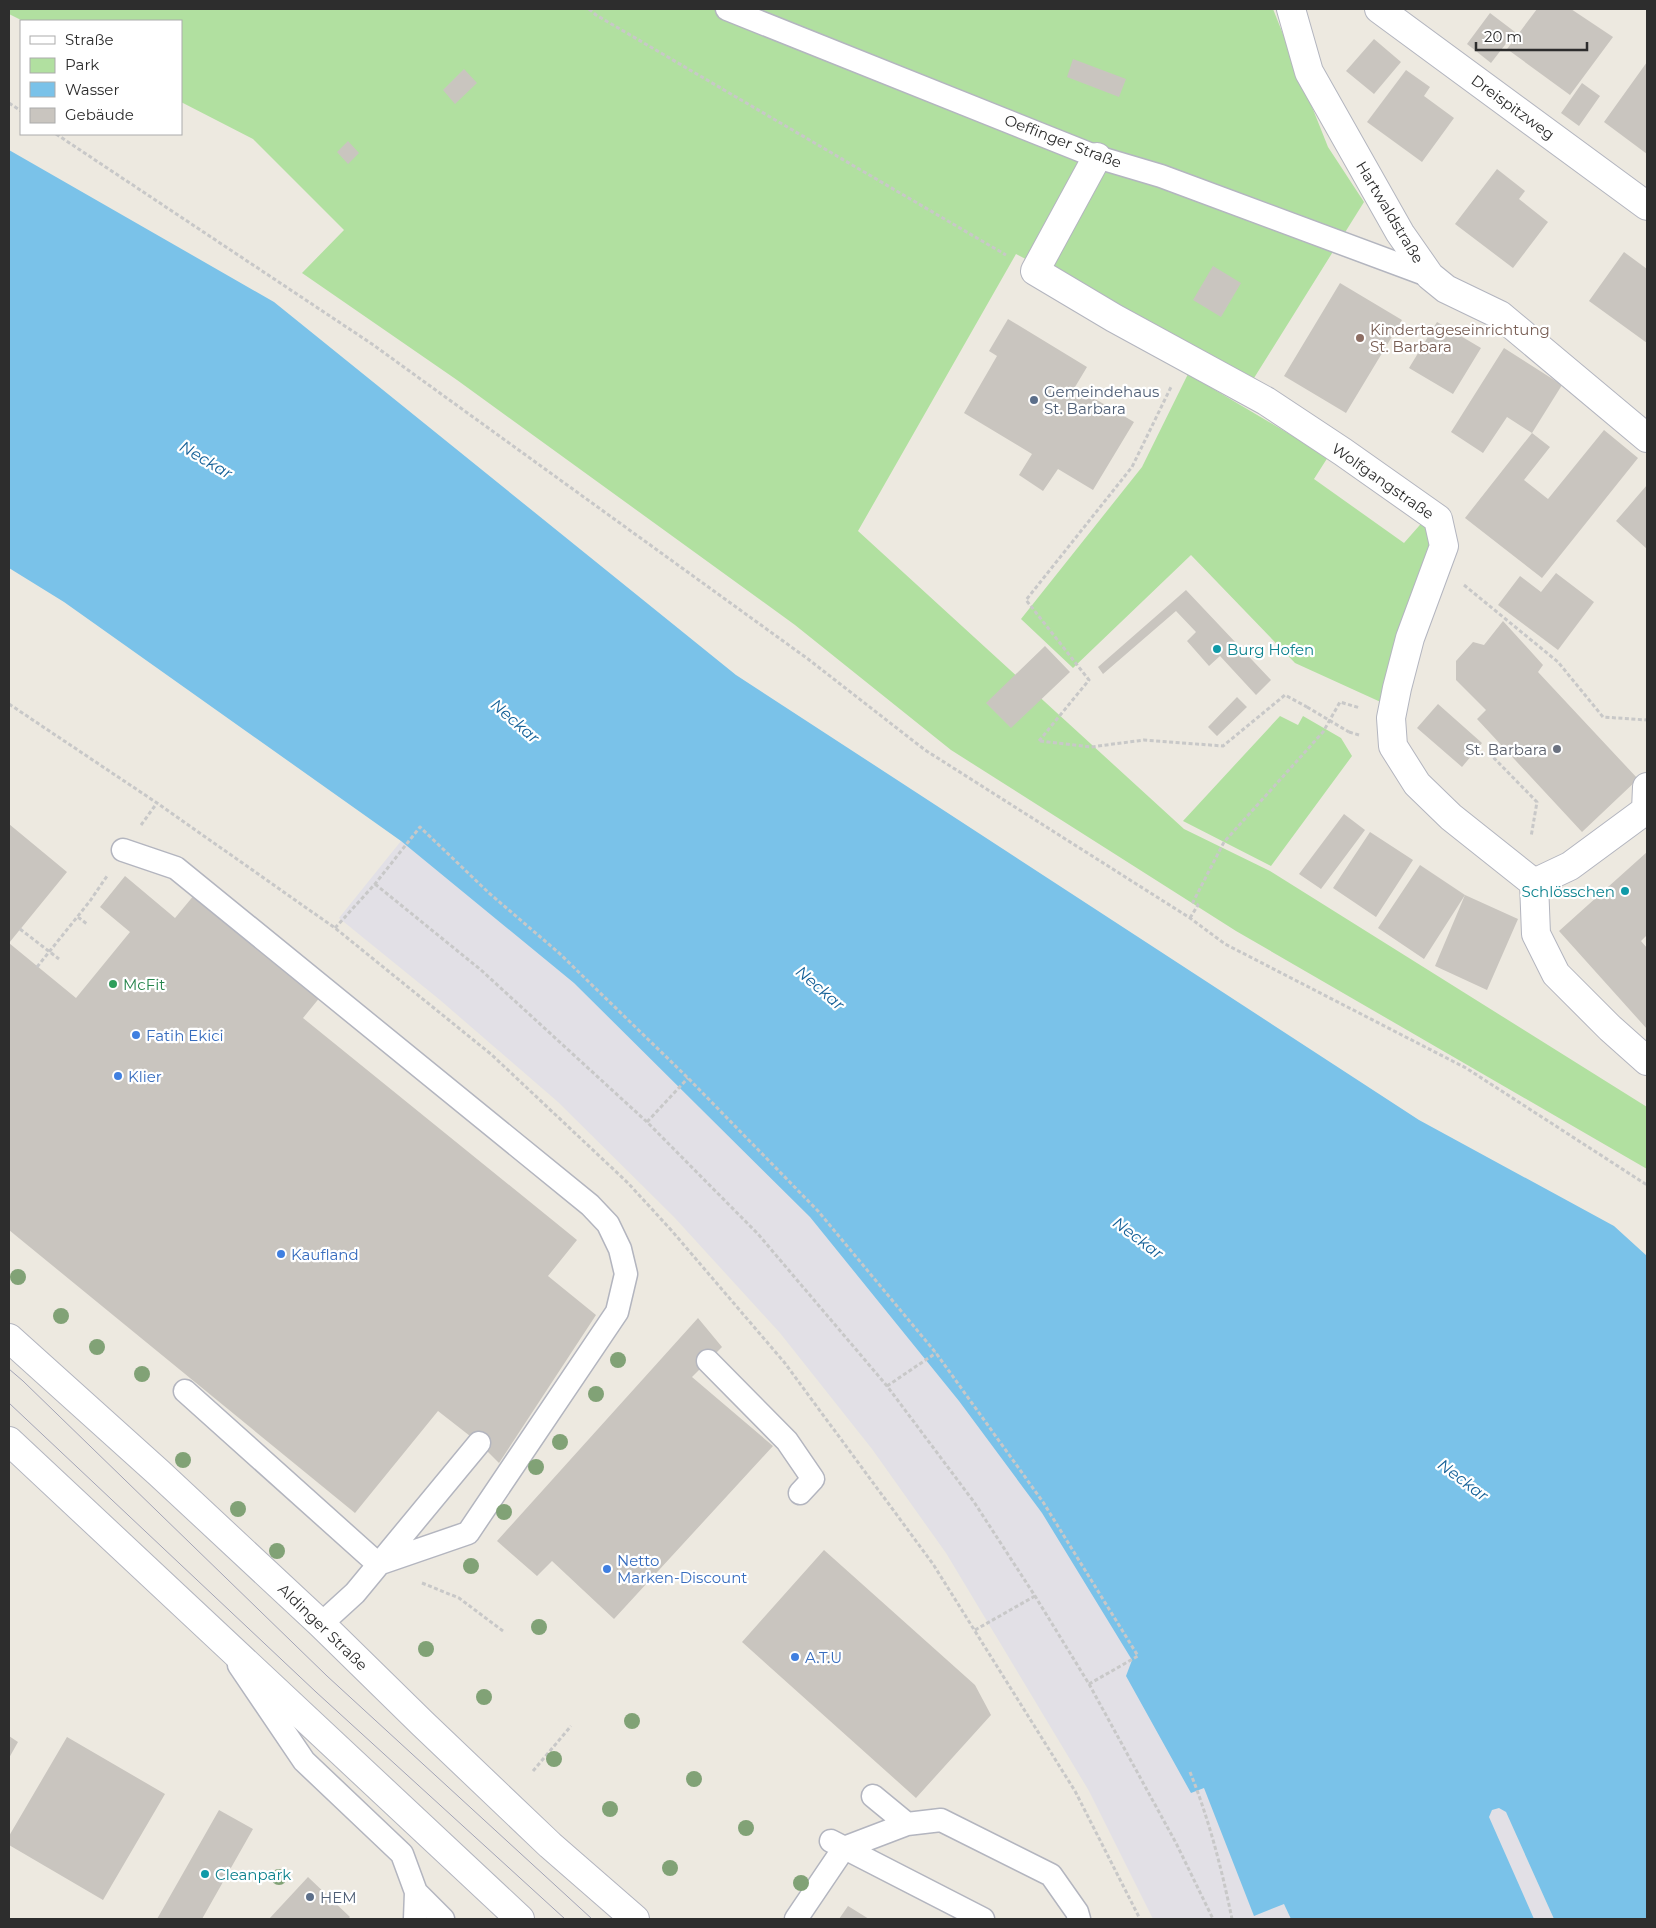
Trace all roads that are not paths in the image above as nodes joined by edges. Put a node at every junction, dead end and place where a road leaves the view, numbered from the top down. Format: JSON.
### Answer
{"nodes":[{"id":1,"x":727,"y":9,"type":"edge"},
{"id":2,"x":1291,"y":9,"type":"edge"},
{"id":3,"x":1379,"y":9,"type":"edge"},
{"id":4,"x":1097,"y":157,"type":"junction"},
{"id":5,"x":1647,"y":206,"type":"edge"},
{"id":6,"x":1430,"y":276,"type":"junction"},
{"id":7,"x":1647,"y":438,"type":"edge"},
{"id":8,"x":1647,"y":787,"type":"edge"},
{"id":9,"x":123,"y":850,"type":"road end"},
{"id":10,"x":1527,"y":877,"type":"junction"},
{"id":11,"x":1647,"y":1062,"type":"edge"},
{"id":12,"x":9,"y":1338,"type":"edge"},
{"id":13,"x":708,"y":1361,"type":"dead end"},
{"id":14,"x":185,"y":1391,"type":"dead end"},
{"id":15,"x":9,"y":1441,"type":"edge"},
{"id":16,"x":479,"y":1443,"type":"dead end"},
{"id":17,"x":800,"y":1493,"type":"dead end"},
{"id":18,"x":378,"y":1564,"type":"junction"},
{"id":19,"x":321,"y":1624,"type":"junction"},
{"id":20,"x":227,"y":1647,"type":"junction"},
{"id":21,"x":873,"y":1796,"type":"dead end"},
{"id":22,"x":907,"y":1824,"type":"junction"},
{"id":23,"x":837,"y":1844,"type":"junction"},
{"id":24,"x":416,"y":1892,"type":"junction"},
{"id":25,"x":414,"y":1919,"type":"edge"},
{"id":26,"x":443,"y":1919,"type":"edge"},
{"id":27,"x":520,"y":1919,"type":"edge"},
{"id":28,"x":635,"y":1919,"type":"edge"},
{"id":29,"x":796,"y":1919,"type":"edge"},
{"id":30,"x":983,"y":1919,"type":"edge"},
{"id":31,"x":1079,"y":1919,"type":"edge"}],
"edges":[{"from":1,"to":4,"type":"lane","name":"Oeffinger Straße"},
{"from":2,"to":6,"type":"street","name":"Hartwaldstraße"},
{"from":3,"to":5,"type":"street","name":"Dreispitzweg"},
{"from":4,"to":6,"type":"lane","name":"Oeffinger Straße"},
{"from":4,"to":10,"type":"street","name":"Wolfgangstraße"},
{"from":6,"to":7,"type":"street","name":"Hartwaldstraße"},
{"from":8,"to":10,"type":"street"},
{"from":9,"to":18,"type":"lane"},
{"from":10,"to":11,"type":"street"},
{"from":12,"to":19,"type":"street","name":"Aldinger Straße"},
{"from":13,"to":17,"type":"lane"},
{"from":14,"to":18,"type":"lane"},
{"from":15,"to":20,"type":"street"},
{"from":16,"to":18,"type":"lane"},
{"from":18,"to":19,"type":"lane"},
{"from":19,"to":28,"type":"street","name":"Aldinger Straße"},
{"from":20,"to":24,"type":"lane"},
{"from":20,"to":27,"type":"street"},
{"from":21,"to":22,"type":"lane"},
{"from":22,"to":23,"type":"lane"},
{"from":22,"to":31,"type":"lane"},
{"from":23,"to":29,"type":"lane"},
{"from":23,"to":30,"type":"lane"},
{"from":24,"to":25,"type":"lane"},
{"from":24,"to":26,"type":"lane"}]}
